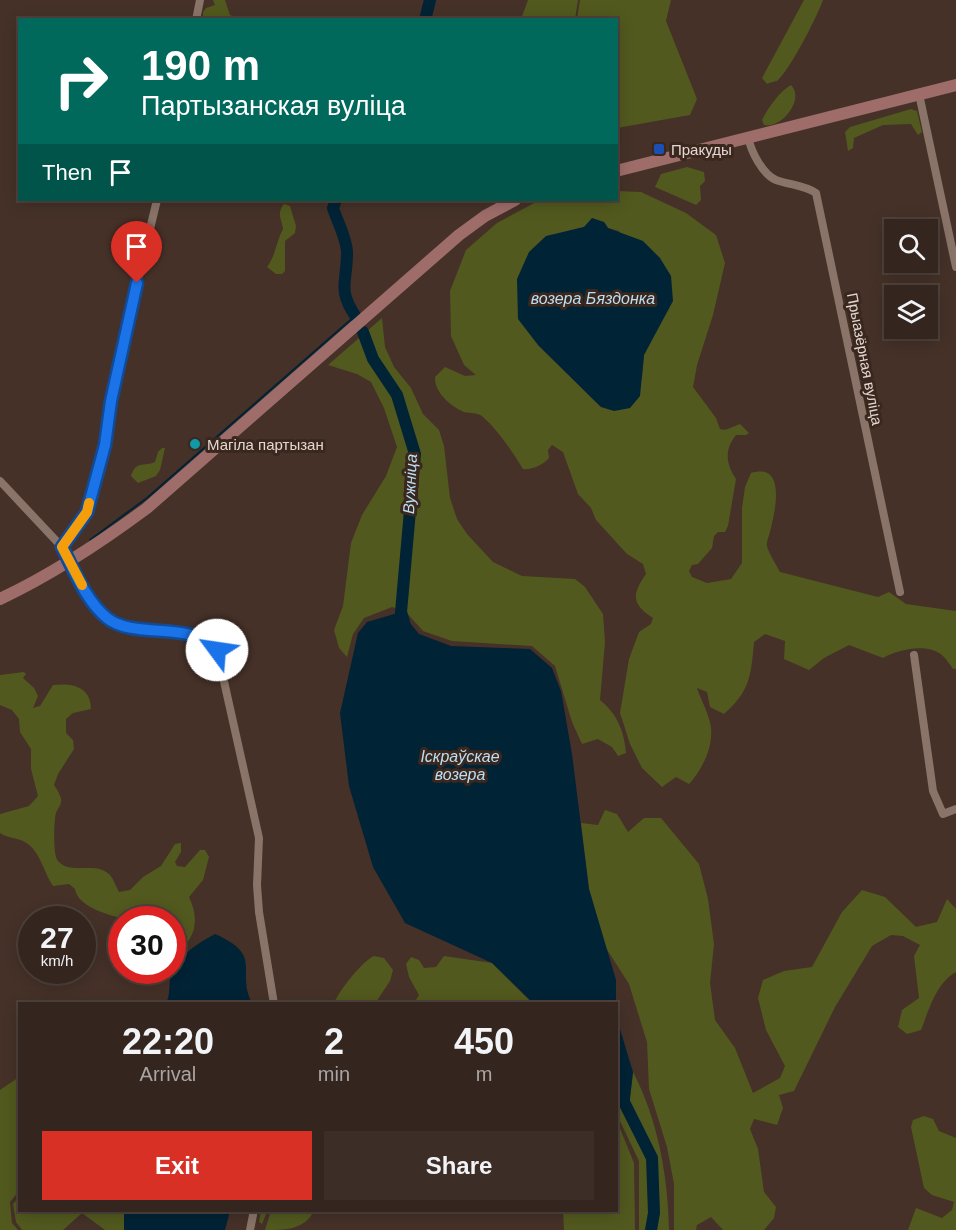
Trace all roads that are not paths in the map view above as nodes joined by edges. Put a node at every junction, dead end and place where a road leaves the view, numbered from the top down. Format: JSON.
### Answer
{"nodes":[{"id":1,"x":200,"y":0,"type":"edge"},
{"id":2,"x":196,"y":18,"type":"edge"},
{"id":3,"x":956,"y":85,"type":"edge"},
{"id":4,"x":919,"y":94,"type":"junction"},
{"id":5,"x":748,"y":137,"type":"junction"},
{"id":6,"x":618,"y":170,"type":"edge"},
{"id":7,"x":157,"y":201,"type":"edge"},
{"id":8,"x":513,"y":201,"type":"edge"},
{"id":9,"x":956,"y":267,"type":"edge"},
{"id":10,"x":0,"y":481,"type":"edge"},
{"id":11,"x":62,"y":547,"type":"junction"},
{"id":12,"x":70,"y":562,"type":"junction"},
{"id":13,"x":900,"y":592,"type":"dead end"},
{"id":14,"x":0,"y":599,"type":"edge"},
{"id":15,"x":915,"y":655,"type":"dead end"},
{"id":16,"x":956,"y":809,"type":"edge"},
{"id":17,"x":274,"y":1002,"type":"edge"},
{"id":18,"x":254,"y":1212,"type":"edge"},
{"id":19,"x":250,"y":1230,"type":"edge"}],
"edges":[{"from":1,"to":2,"type":"street"},
{"from":3,"to":4,"type":"main road"},
{"from":4,"to":5,"type":"main road"},
{"from":4,"to":9,"type":"street"},
{"from":5,"to":6,"type":"main road"},
{"from":5,"to":13,"type":"street","name":"Прыазёрная вуліца"},
{"from":7,"to":11,"type":"street"},
{"from":8,"to":12,"type":"main road"},
{"from":10,"to":11,"type":"street"},
{"from":11,"to":12,"type":"street"},
{"from":12,"to":14,"type":"main road"},
{"from":12,"to":17,"type":"street"},
{"from":15,"to":16,"type":"street"},
{"from":18,"to":19,"type":"street"}]}
